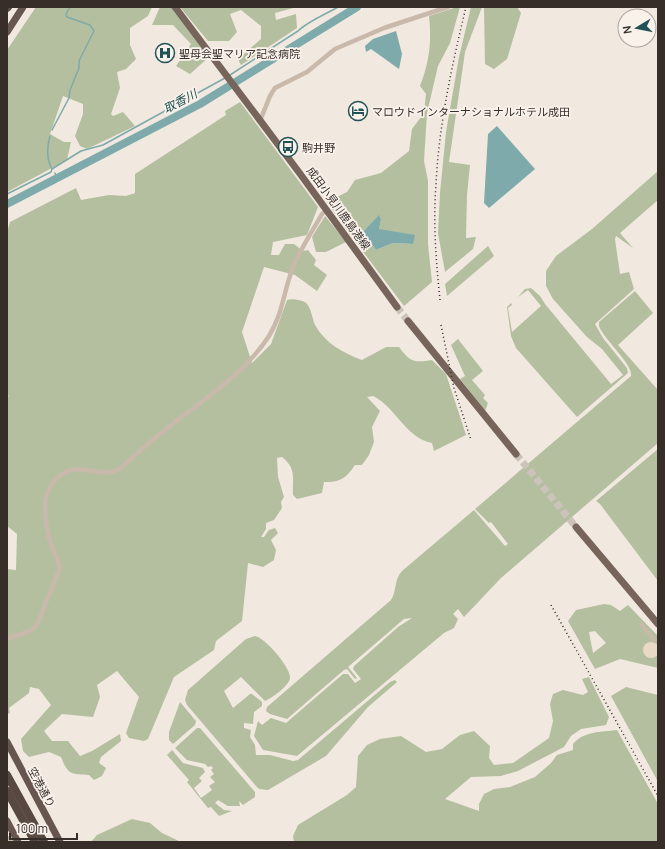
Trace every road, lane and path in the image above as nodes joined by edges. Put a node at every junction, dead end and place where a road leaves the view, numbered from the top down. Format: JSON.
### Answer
{"nodes":[{"id":1,"x":23,"y":7,"type":"edge"},
{"id":2,"x":175,"y":7,"type":"edge"},
{"id":3,"x":448,"y":7,"type":"edge"},
{"id":4,"x":7,"y":32,"type":"edge"},
{"id":5,"x":260,"y":121,"type":"junction"},
{"id":6,"x":327,"y":210,"type":"junction"},
{"id":7,"x":397,"y":307,"type":"tunnel mouth"},
{"id":8,"x":408,"y":321,"type":"tunnel mouth"},
{"id":9,"x":516,"y":454,"type":"tunnel mouth"},
{"id":10,"x":576,"y":527,"type":"tunnel mouth"},
{"id":11,"x":641,"y":624,"type":"dead end"},
{"id":12,"x":658,"y":624,"type":"edge"},
{"id":13,"x":7,"y":639,"type":"edge"},
{"id":14,"x":653,"y":642,"type":"dead end"},
{"id":15,"x":7,"y":742,"type":"edge"},
{"id":16,"x":7,"y":775,"type":"edge"},
{"id":17,"x":7,"y":791,"type":"edge"},
{"id":18,"x":7,"y":821,"type":"edge"},
{"id":19,"x":7,"y":838,"type":"edge"},
{"id":20,"x":18,"y":842,"type":"edge"},
{"id":21,"x":35,"y":842,"type":"edge"},
{"id":22,"x":44,"y":842,"type":"edge"},
{"id":23,"x":60,"y":842,"type":"edge"}],
"edges":[{"from":1,"to":4,"type":"highway"},
{"from":2,"to":5,"type":"main road","name":"成田小見川鹿島港線"},
{"from":3,"to":5,"type":"street"},
{"from":5,"to":6,"type":"main road","name":"成田小見川鹿島港線"},
{"from":6,"to":7,"type":"main road","name":"成田小見川鹿島港線"},
{"from":6,"to":13,"type":"street"},
{"from":8,"to":9,"type":"main road"},
{"from":10,"to":12,"type":"main road"},
{"from":11,"to":14,"type":"street"},
{"from":15,"to":23,"type":"highway","name":"空港通り"},
{"from":16,"to":22,"type":"highway"},
{"from":17,"to":21,"type":"highway"},
{"from":18,"to":20,"type":"highway"},
{"from":19,"to":20,"type":"street"}]}
